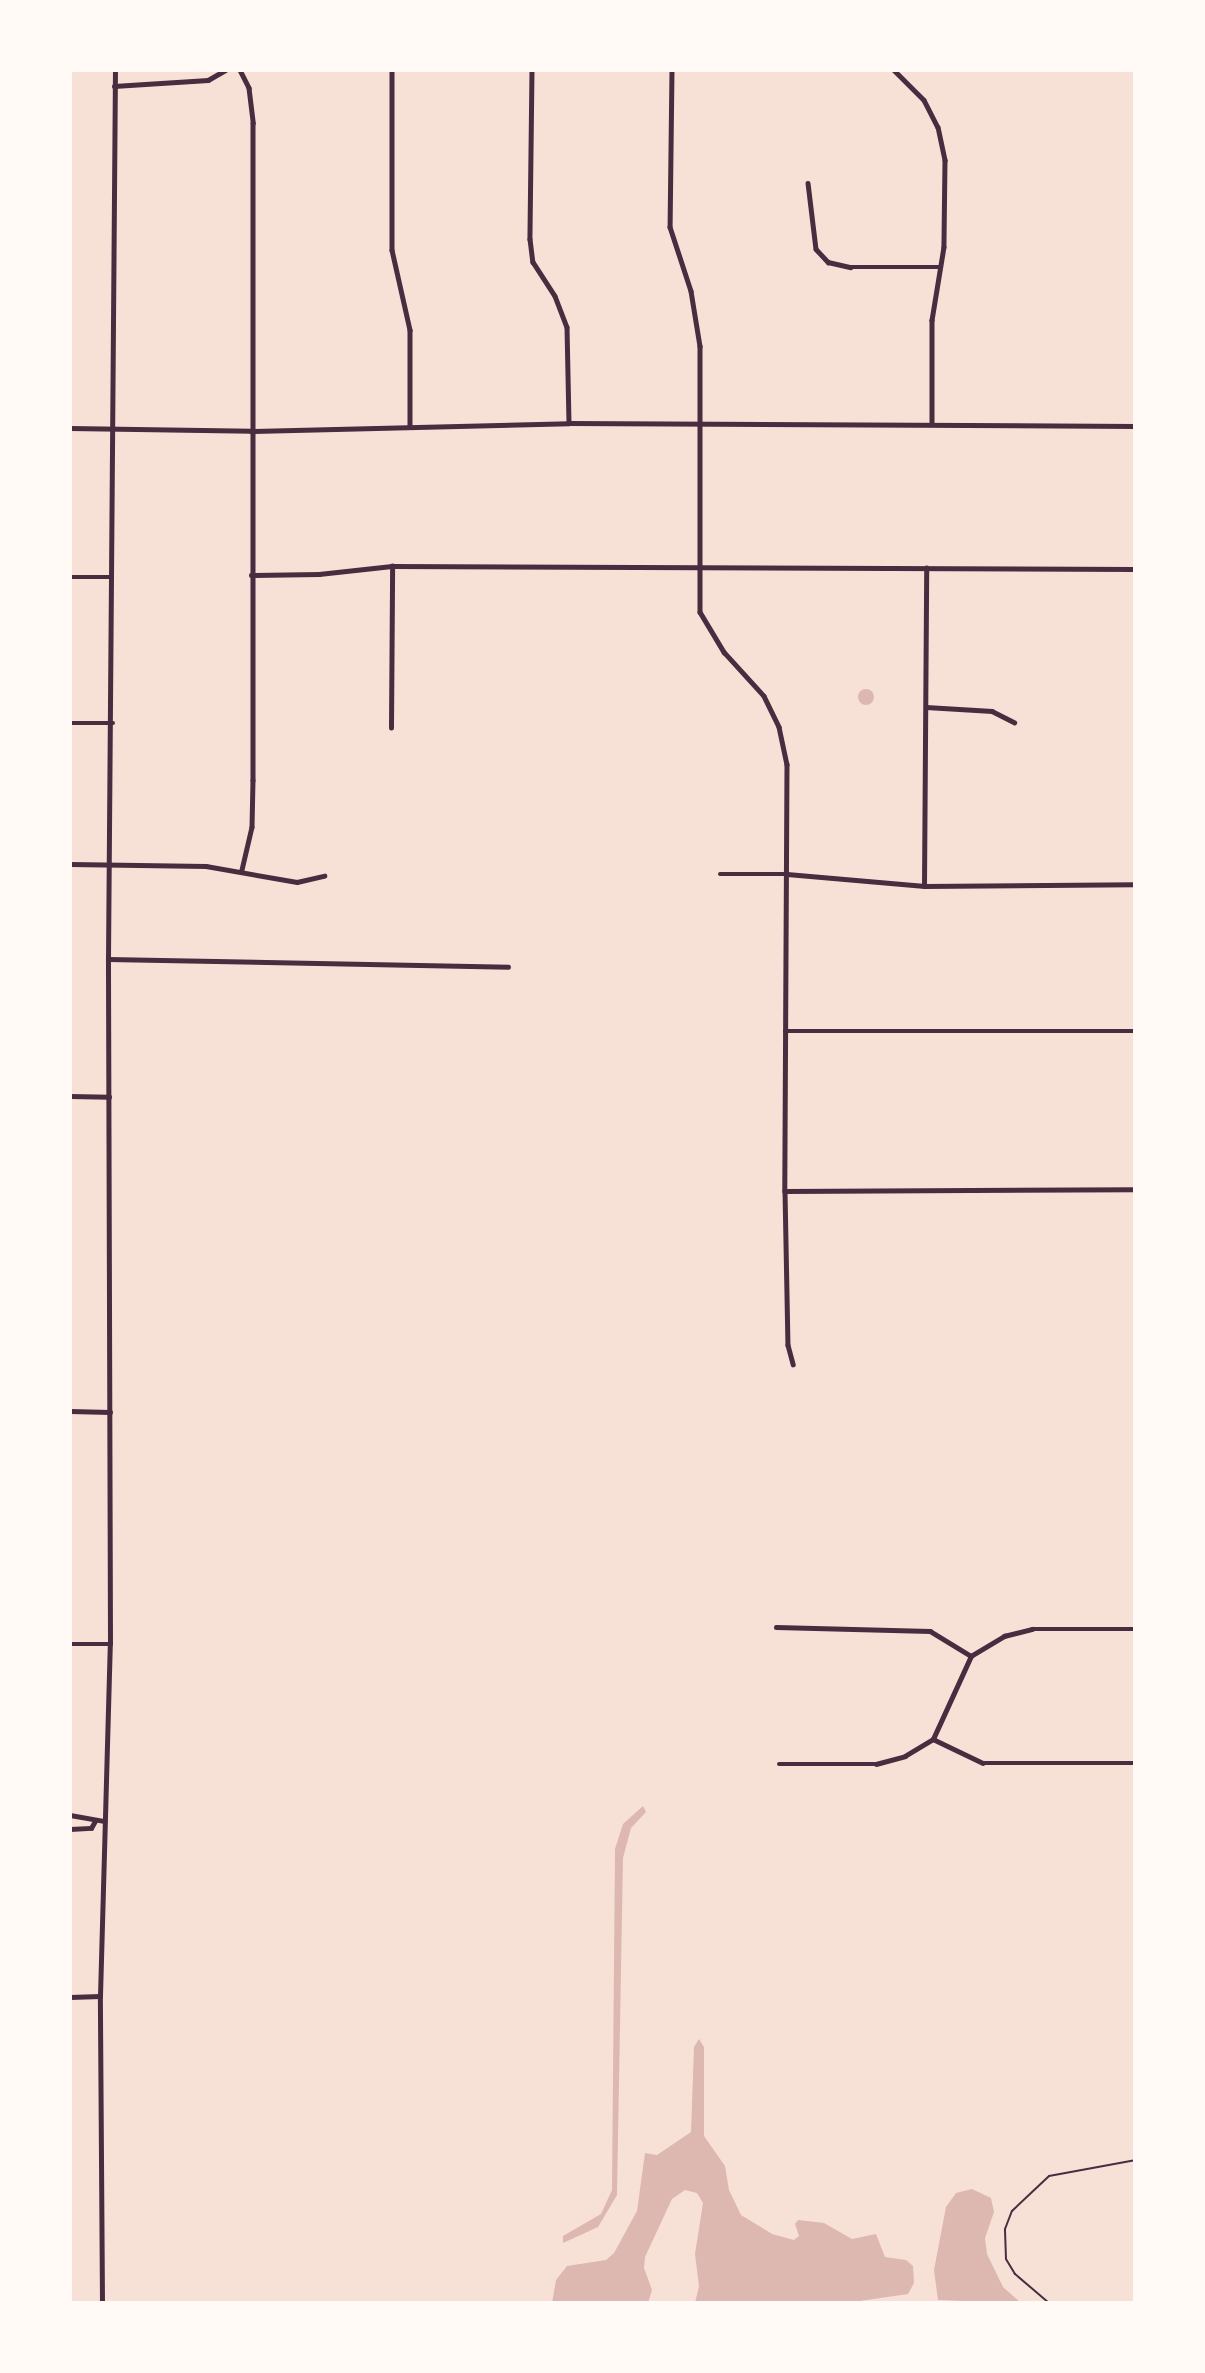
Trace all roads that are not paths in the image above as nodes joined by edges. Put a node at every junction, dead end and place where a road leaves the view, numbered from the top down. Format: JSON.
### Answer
{"nodes":[{"id":1,"x":115,"y":70,"type":"edge"},
{"id":2,"x":225,"y":70,"type":"edge"},
{"id":3,"x":240,"y":70,"type":"edge"},
{"id":4,"x":392,"y":70,"type":"edge"},
{"id":5,"x":532,"y":70,"type":"edge"},
{"id":6,"x":672,"y":70,"type":"edge"},
{"id":7,"x":894,"y":70,"type":"edge"},
{"id":8,"x":114,"y":86,"type":"junction"},
{"id":9,"x":808,"y":183,"type":"dead end"},
{"id":10,"x":940,"y":267,"type":"junction"},
{"id":11,"x":569,"y":423,"type":"junction"},
{"id":12,"x":932,"y":424,"type":"junction"},
{"id":13,"x":410,"y":425,"type":"junction"},
{"id":14,"x":698,"y":425,"type":"junction"},
{"id":15,"x":1135,"y":426,"type":"edge"},
{"id":16,"x":70,"y":428,"type":"edge"},
{"id":17,"x":111,"y":429,"type":"junction"},
{"id":18,"x":251,"y":431,"type":"junction"},
{"id":19,"x":392,"y":566,"type":"junction"},
{"id":20,"x":696,"y":568,"type":"junction"},
{"id":21,"x":926,"y":568,"type":"junction"},
{"id":22,"x":1135,"y":569,"type":"edge"},
{"id":23,"x":251,"y":575,"type":"junction"},
{"id":24,"x":70,"y":577,"type":"edge"},
{"id":25,"x":111,"y":577,"type":"junction"},
{"id":26,"x":926,"y":707,"type":"junction"},
{"id":27,"x":1014,"y":722,"type":"dead end"},
{"id":28,"x":70,"y":723,"type":"edge"},
{"id":29,"x":113,"y":723,"type":"junction"},
{"id":30,"x":391,"y":729,"type":"dead end"},
{"id":31,"x":70,"y":864,"type":"edge"},
{"id":32,"x":109,"y":864,"type":"junction"},
{"id":33,"x":242,"y":870,"type":"junction"},
{"id":34,"x":720,"y":874,"type":"dead end"},
{"id":35,"x":787,"y":874,"type":"junction"},
{"id":36,"x":324,"y":876,"type":"dead end"},
{"id":37,"x":1135,"y":884,"type":"edge"},
{"id":38,"x":924,"y":886,"type":"junction"},
{"id":39,"x":108,"y":959,"type":"junction"},
{"id":40,"x":508,"y":967,"type":"dead end"},
{"id":41,"x":785,"y":1031,"type":"junction"},
{"id":42,"x":1135,"y":1031,"type":"edge"},
{"id":43,"x":70,"y":1096,"type":"edge"},
{"id":44,"x":109,"y":1097,"type":"junction"},
{"id":45,"x":1135,"y":1189,"type":"edge"},
{"id":46,"x":785,"y":1191,"type":"junction"},
{"id":47,"x":793,"y":1364,"type":"dead end"},
{"id":48,"x":70,"y":1411,"type":"edge"},
{"id":49,"x":110,"y":1412,"type":"junction"},
{"id":50,"x":776,"y":1627,"type":"dead end"},
{"id":51,"x":1135,"y":1629,"type":"edge"},
{"id":52,"x":70,"y":1644,"type":"edge"},
{"id":53,"x":110,"y":1644,"type":"junction"},
{"id":54,"x":971,"y":1656,"type":"junction"},
{"id":55,"x":933,"y":1739,"type":"junction"},
{"id":56,"x":1135,"y":1763,"type":"edge"},
{"id":57,"x":779,"y":1765,"type":"dead end"},
{"id":58,"x":70,"y":1815,"type":"edge"},
{"id":59,"x":95,"y":1821,"type":"junction"},
{"id":60,"x":104,"y":1821,"type":"junction"},
{"id":61,"x":70,"y":1829,"type":"edge"},
{"id":62,"x":100,"y":1996,"type":"junction"},
{"id":63,"x":70,"y":1997,"type":"edge"},
{"id":64,"x":102,"y":2303,"type":"edge"}],
"edges":[{"from":1,"to":8,"type":"street"},
{"from":2,"to":8,"type":"street"},
{"from":3,"to":18,"type":"street"},
{"from":4,"to":13,"type":"street"},
{"from":5,"to":11,"type":"street"},
{"from":6,"to":14,"type":"street"},
{"from":7,"to":10,"type":"street"},
{"from":8,"to":17,"type":"street"},
{"from":9,"to":10,"type":"street"},
{"from":10,"to":12,"type":"street"},
{"from":11,"to":13,"type":"street"},
{"from":11,"to":14,"type":"street"},
{"from":12,"to":14,"type":"street"},
{"from":12,"to":15,"type":"street"},
{"from":13,"to":18,"type":"street"},
{"from":14,"to":20,"type":"street"},
{"from":16,"to":17,"type":"street"},
{"from":17,"to":18,"type":"street"},
{"from":17,"to":25,"type":"street"},
{"from":18,"to":23,"type":"street"},
{"from":19,"to":20,"type":"street"},
{"from":19,"to":23,"type":"street"},
{"from":19,"to":30,"type":"street"},
{"from":20,"to":21,"type":"street"},
{"from":20,"to":35,"type":"street"},
{"from":21,"to":22,"type":"street"},
{"from":21,"to":26,"type":"street"},
{"from":23,"to":33,"type":"street"},
{"from":24,"to":25,"type":"street"},
{"from":25,"to":29,"type":"street"},
{"from":26,"to":27,"type":"street"},
{"from":26,"to":38,"type":"street"},
{"from":28,"to":29,"type":"street"},
{"from":29,"to":32,"type":"street"},
{"from":31,"to":32,"type":"street"},
{"from":32,"to":33,"type":"street"},
{"from":32,"to":39,"type":"street"},
{"from":33,"to":36,"type":"street"},
{"from":34,"to":35,"type":"street"},
{"from":35,"to":38,"type":"street"},
{"from":35,"to":41,"type":"street"},
{"from":37,"to":38,"type":"street"},
{"from":39,"to":40,"type":"street"},
{"from":39,"to":44,"type":"street"},
{"from":41,"to":42,"type":"street"},
{"from":41,"to":46,"type":"street"},
{"from":43,"to":44,"type":"street"},
{"from":44,"to":49,"type":"street"},
{"from":45,"to":46,"type":"street"},
{"from":46,"to":47,"type":"street"},
{"from":48,"to":49,"type":"street"},
{"from":49,"to":53,"type":"street"},
{"from":50,"to":54,"type":"street"},
{"from":51,"to":54,"type":"street"},
{"from":52,"to":53,"type":"street"},
{"from":53,"to":60,"type":"street"},
{"from":54,"to":55,"type":"street"},
{"from":55,"to":56,"type":"street"},
{"from":55,"to":57,"type":"street"},
{"from":58,"to":59,"type":"street"},
{"from":59,"to":60,"type":"street"},
{"from":59,"to":61,"type":"street"},
{"from":60,"to":62,"type":"street"},
{"from":62,"to":63,"type":"street"},
{"from":62,"to":64,"type":"street"}]}
